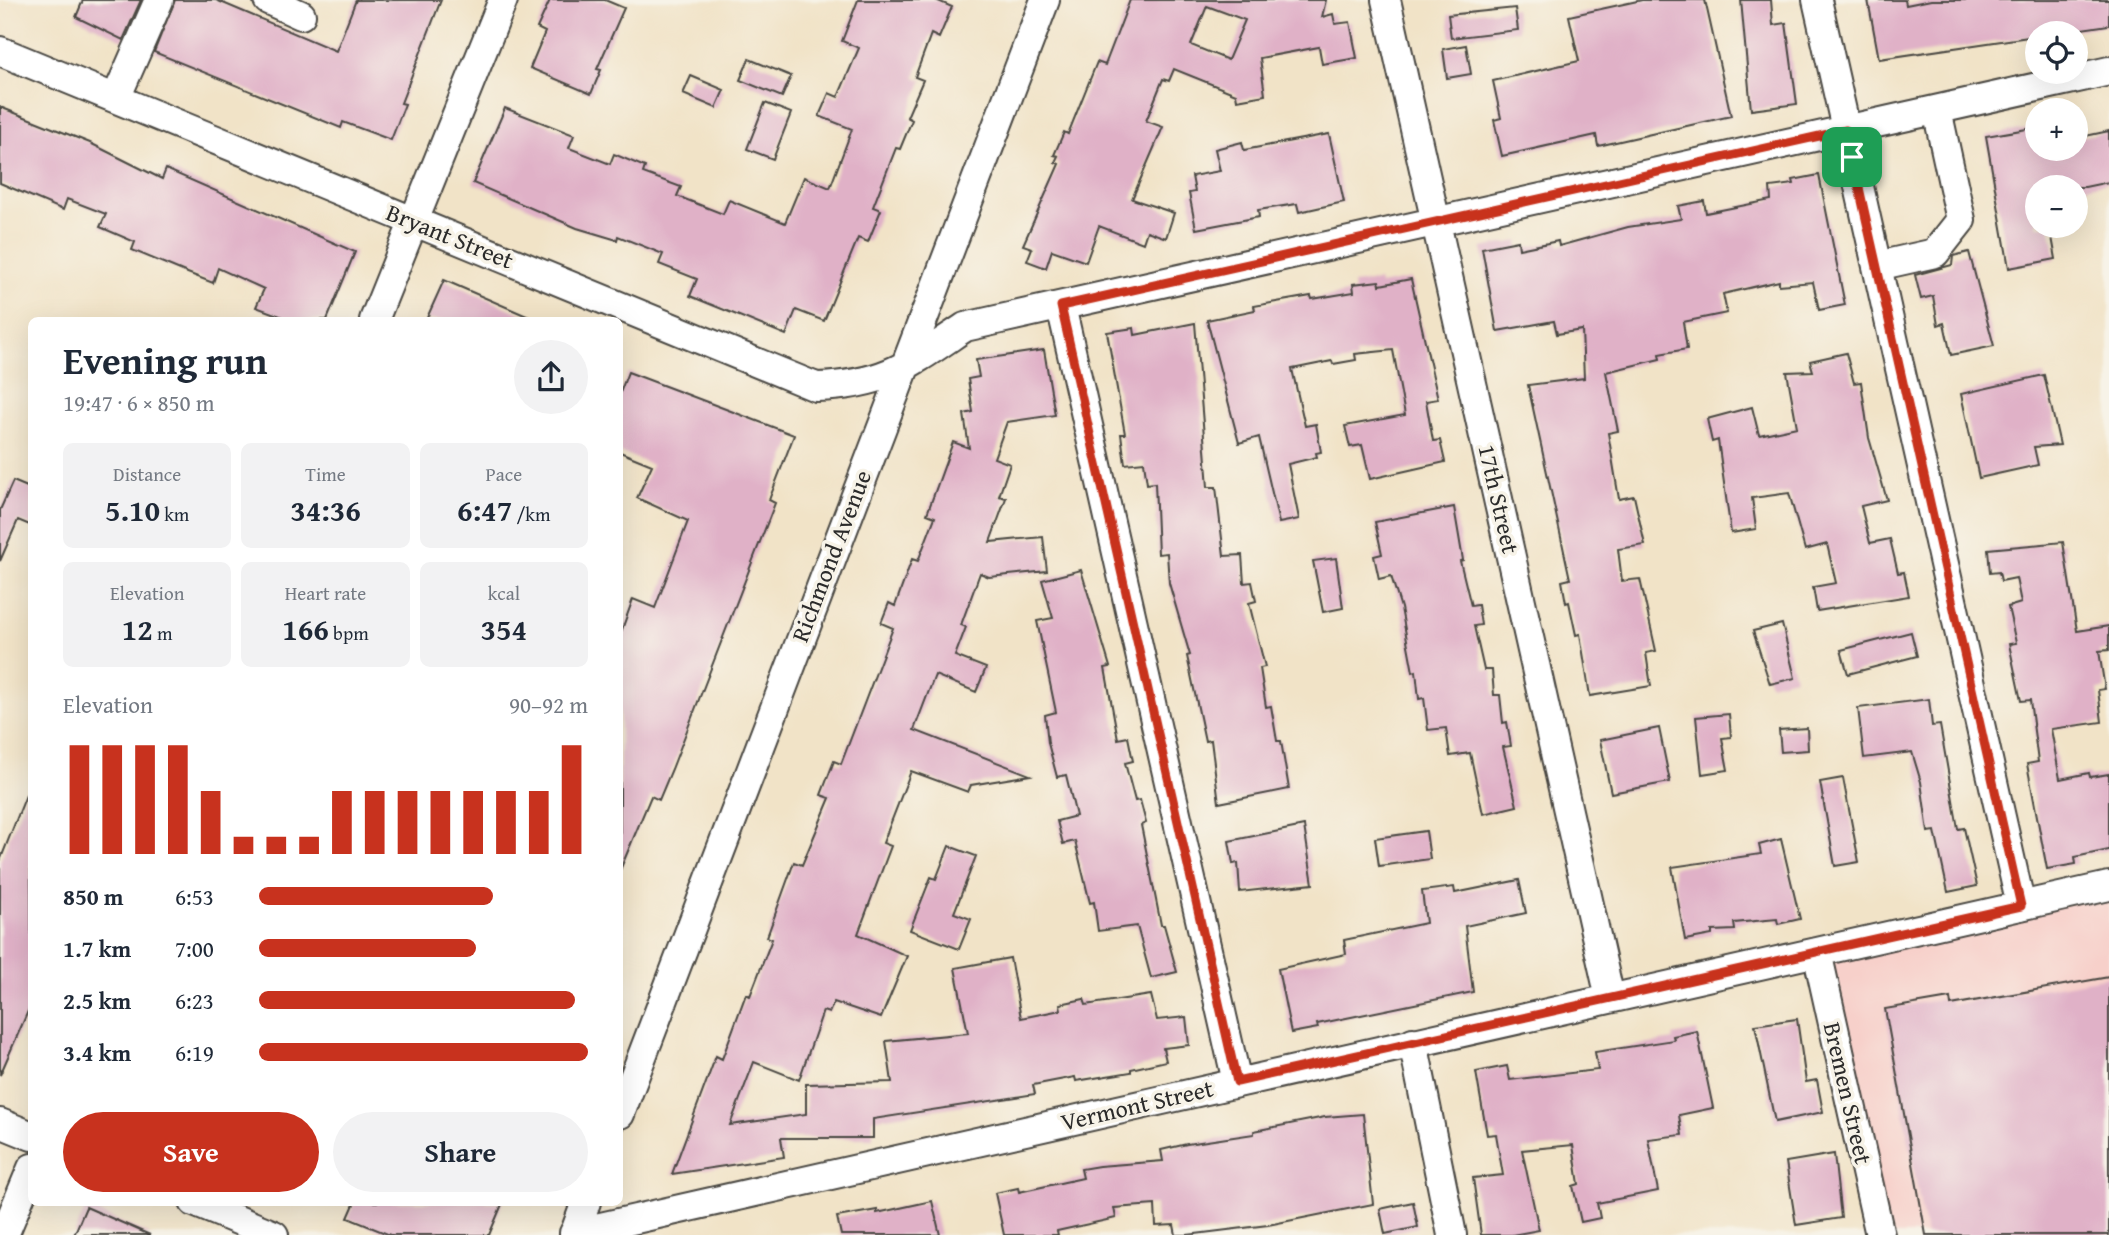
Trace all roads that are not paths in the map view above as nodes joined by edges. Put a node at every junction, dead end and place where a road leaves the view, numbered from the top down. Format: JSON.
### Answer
{"nodes":[{"id":1,"x":159,"y":0,"type":"edge"},
{"id":2,"x":268,"y":0,"type":"edge"},
{"id":3,"x":503,"y":0,"type":"edge"},
{"id":4,"x":1045,"y":0,"type":"edge"},
{"id":5,"x":1386,"y":0,"type":"edge"},
{"id":6,"x":1817,"y":0,"type":"edge"},
{"id":7,"x":301,"y":15,"type":"dead end"},
{"id":8,"x":0,"y":51,"type":"edge"},
{"id":9,"x":2109,"y":71,"type":"edge"},
{"id":10,"x":117,"y":98,"type":"junction"},
{"id":11,"x":1937,"y":110,"type":"junction"},
{"id":12,"x":1846,"y":130,"type":"junction"},
{"id":13,"x":415,"y":222,"type":"junction"},
{"id":14,"x":1436,"y":222,"type":"junction"},
{"id":15,"x":1877,"y":266,"type":"junction"},
{"id":16,"x":1061,"y":306,"type":"junction"},
{"id":17,"x":375,"y":317,"type":"edge"},
{"id":18,"x":903,"y":368,"type":"junction"},
{"id":19,"x":2109,"y":886,"type":"edge"},
{"id":20,"x":2021,"y":906,"type":"junction"},
{"id":21,"x":1817,"y":952,"type":"junction"},
{"id":22,"x":1611,"y":998,"type":"junction"},
{"id":23,"x":1413,"y":1042,"type":"junction"},
{"id":24,"x":1237,"y":1082,"type":"junction"},
{"id":25,"x":623,"y":1094,"type":"edge"},
{"id":26,"x":0,"y":1123,"type":"edge"},
{"id":27,"x":28,"y":1134,"type":"edge"},
{"id":28,"x":28,"y":1178,"type":"edge"},
{"id":29,"x":204,"y":1206,"type":"edge"},
{"id":30,"x":584,"y":1206,"type":"edge"},
{"id":31,"x":574,"y":1234,"type":"edge"},
{"id":32,"x":5,"y":1235,"type":"edge"},
{"id":33,"x":274,"y":1235,"type":"edge"},
{"id":34,"x":1452,"y":1235,"type":"edge"},
{"id":35,"x":1880,"y":1235,"type":"edge"}],
"edges":[{"from":1,"to":10,"type":"street"},
{"from":2,"to":7,"type":"street"},
{"from":3,"to":13,"type":"street"},
{"from":4,"to":18,"type":"street","name":"Richmond Avenue"},
{"from":5,"to":14,"type":"street","name":"17th Street"},
{"from":6,"to":12,"type":"street"},
{"from":8,"to":10,"type":"street","name":"Bryant Street"},
{"from":9,"to":11,"type":"street","name":"Bryant Street"},
{"from":10,"to":13,"type":"street","name":"Bryant Street"},
{"from":11,"to":12,"type":"street","name":"Bryant Street"},
{"from":11,"to":15,"type":"street"},
{"from":12,"to":14,"type":"street","name":"Bryant Street"},
{"from":12,"to":15,"type":"street"},
{"from":13,"to":17,"type":"street"},
{"from":13,"to":18,"type":"street","name":"Bryant Street"},
{"from":14,"to":16,"type":"street","name":"Bryant Street"},
{"from":14,"to":22,"type":"street","name":"17th Street"},
{"from":15,"to":20,"type":"street"},
{"from":16,"to":18,"type":"street","name":"Bryant Street"},
{"from":16,"to":24,"type":"street"},
{"from":18,"to":25,"type":"street","name":"Richmond Avenue"},
{"from":19,"to":20,"type":"street","name":"Vermont Street"},
{"from":20,"to":21,"type":"street","name":"Vermont Street"},
{"from":21,"to":22,"type":"street","name":"Vermont Street"},
{"from":21,"to":35,"type":"street","name":"Bremen Street"},
{"from":22,"to":23,"type":"street","name":"Vermont Street"},
{"from":23,"to":24,"type":"street","name":"Vermont Street"},
{"from":23,"to":34,"type":"street"},
{"from":24,"to":31,"type":"street","name":"Vermont Street"},
{"from":26,"to":27,"type":"street"},
{"from":28,"to":32,"type":"street"},
{"from":29,"to":33,"type":"street"},
{"from":30,"to":31,"type":"street"}]}
